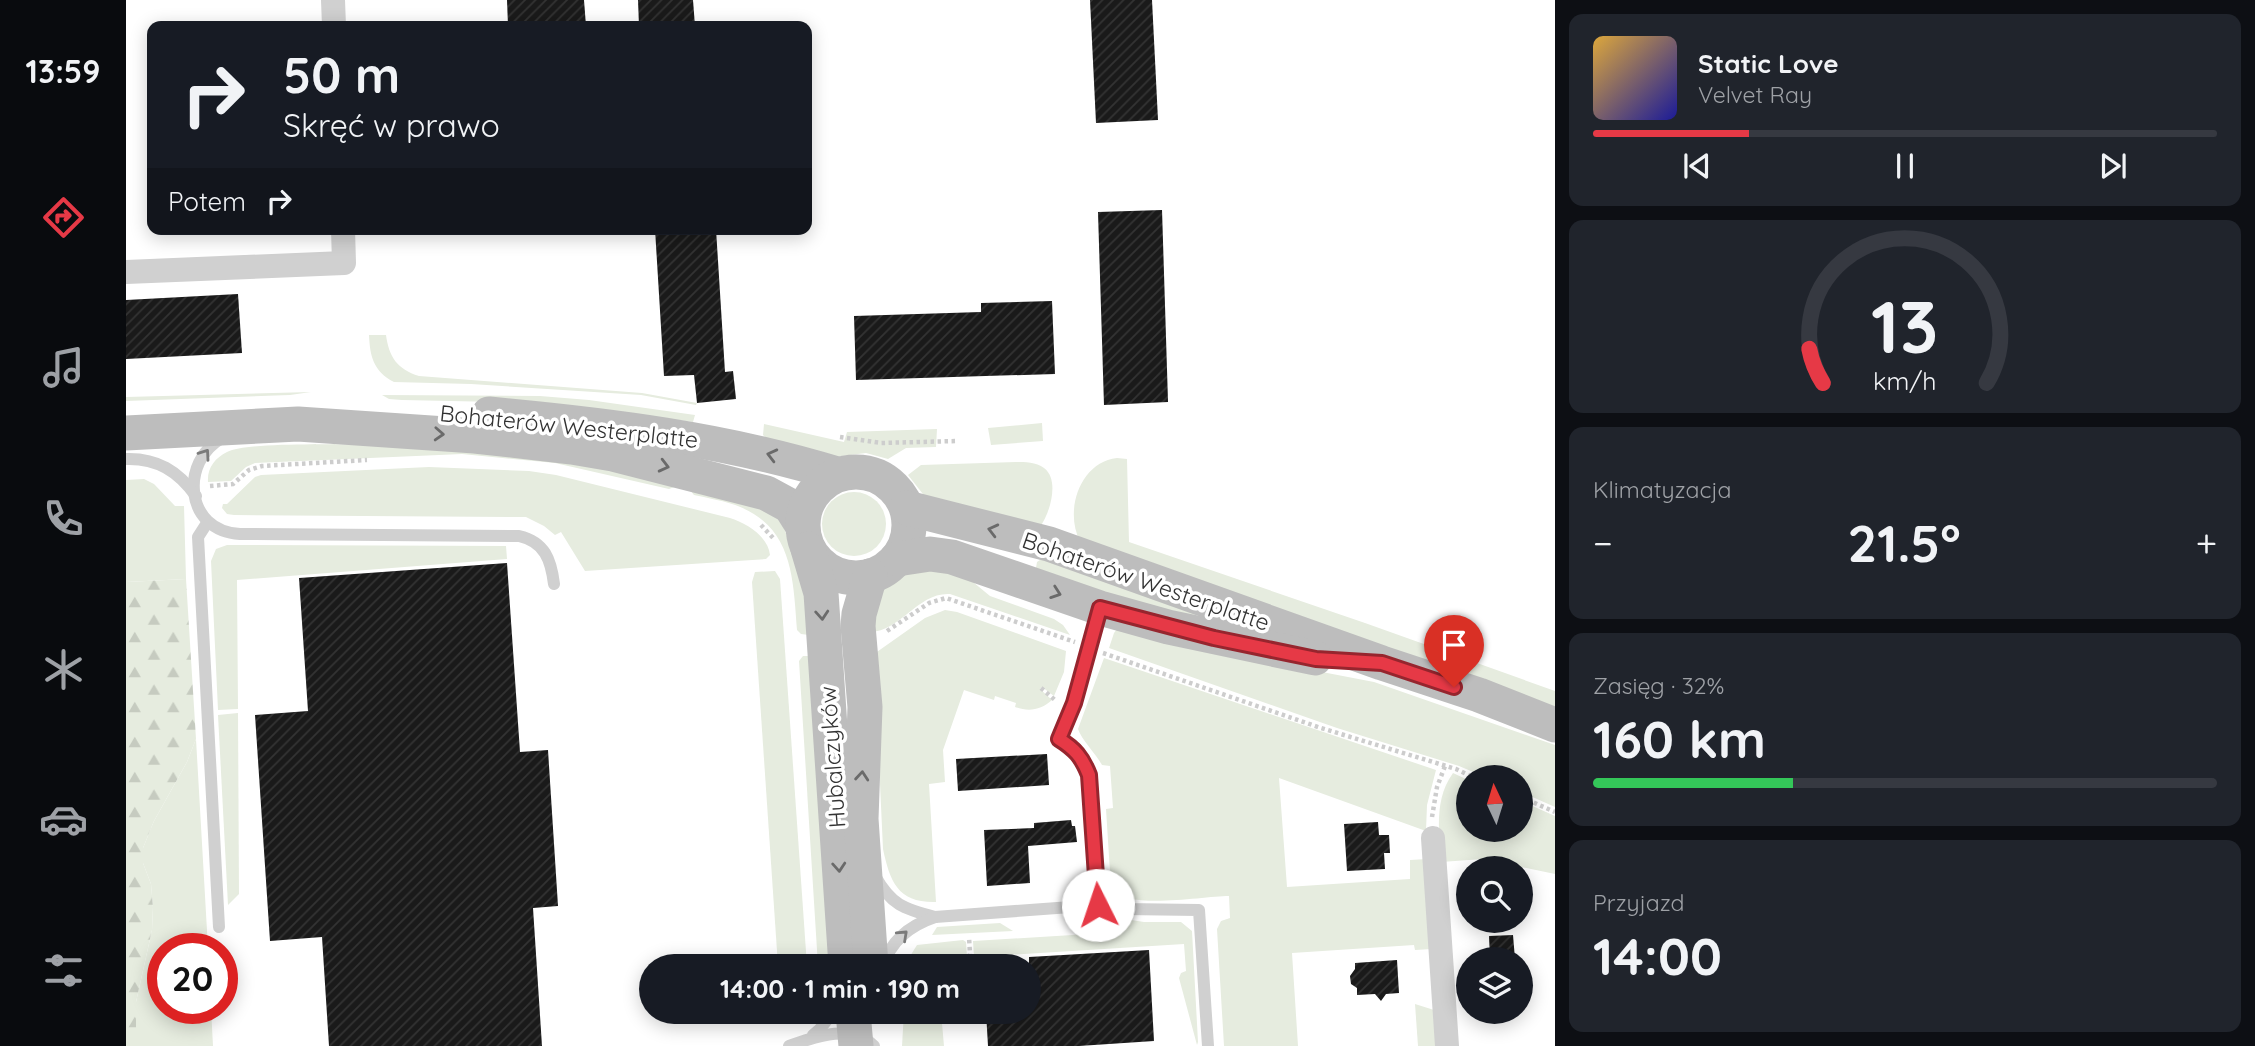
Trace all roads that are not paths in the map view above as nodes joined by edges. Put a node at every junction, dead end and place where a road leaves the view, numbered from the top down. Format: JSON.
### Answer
{"nodes":[{"id":1,"x":333,"y":0,"type":"edge"},
{"id":2,"x":334,"y":21,"type":"edge"},
{"id":3,"x":342,"y":235,"type":"edge"},
{"id":4,"x":126,"y":272,"type":"edge"},
{"id":5,"x":298,"y":424,"type":"junction"},
{"id":6,"x":240,"y":427,"type":"junction"},
{"id":7,"x":126,"y":433,"type":"edge"},
{"id":8,"x":126,"y":459,"type":"edge"},
{"id":9,"x":838,"y":474,"type":"junction"},
{"id":10,"x":196,"y":496,"type":"junction"},
{"id":11,"x":907,"y":509,"type":"junction"},
{"id":12,"x":207,"y":523,"type":"junction"},
{"id":13,"x":796,"y":540,"type":"junction"},
{"id":14,"x":883,"y":568,"type":"junction"},
{"id":15,"x":554,"y":584,"type":"dead end"},
{"id":16,"x":1100,"y":608,"type":"junction"},
{"id":17,"x":1382,"y":663,"type":"junction"},
{"id":18,"x":1555,"y":725,"type":"edge"},
{"id":19,"x":1433,"y":838,"type":"road end"},
{"id":20,"x":863,"y":854,"type":"junction"},
{"id":21,"x":1098,"y":905,"type":"junction"},
{"id":22,"x":935,"y":917,"type":"junction"},
{"id":23,"x":219,"y":927,"type":"dead end"},
{"id":24,"x":851,"y":954,"type":"edge"},
{"id":25,"x":853,"y":954,"type":"edge"},
{"id":26,"x":888,"y":954,"type":"edge"},
{"id":27,"x":860,"y":1030,"type":"edge"},
{"id":28,"x":803,"y":1041,"type":"junction"},
{"id":29,"x":789,"y":1046,"type":"edge"},
{"id":30,"x":1208,"y":1046,"type":"edge"},
{"id":31,"x":1447,"y":1046,"type":"edge"}],
"edges":[{"from":1,"to":2,"type":"street"},
{"from":3,"to":4,"type":"street"},
{"from":5,"to":6,"type":"main road","name":"Bohaterów Westerplatte"},
{"from":9,"to":5,"type":"main road","name":"Bohaterów Westerplatte","one_way":true},
{"from":5,"to":13,"type":"main road","name":"Bohaterów Westerplatte","one_way":true},
{"from":6,"to":7,"type":"main road","name":"Bohaterów Westerplatte"},
{"from":10,"to":6,"type":"lane","one_way":true},
{"from":8,"to":10,"type":"lane"},
{"from":9,"to":11,"type":"main road"},
{"from":9,"to":13,"type":"main road"},
{"from":10,"to":12,"type":"lane"},
{"from":11,"to":14,"type":"main road"},
{"from":17,"to":11,"type":"main road","name":"Bohaterów Westerplatte","one_way":true},
{"from":12,"to":15,"type":"lane"},
{"from":12,"to":23,"type":"lane"},
{"from":13,"to":14,"type":"main road"},
{"from":13,"to":24,"type":"main road","name":"Hubalczyków","one_way":true},
{"from":14,"to":16,"type":"main road","name":"Bohaterów Westerplatte","one_way":true},
{"from":20,"to":14,"type":"main road","name":"Hubalczyków","one_way":true},
{"from":16,"to":17,"type":"main road","name":"Bohaterów Westerplatte"},
{"from":16,"to":21,"type":"lane"},
{"from":17,"to":18,"type":"main road","name":"Bohaterów Westerplatte"},
{"from":19,"to":31,"type":"street"},
{"from":20,"to":22,"type":"lane"},
{"from":20,"to":25,"type":"main road","name":"Hubalczyków"},
{"from":21,"to":22,"type":"lane"},
{"from":21,"to":30,"type":"lane"},
{"from":26,"to":22,"type":"lane","one_way":true},
{"from":27,"to":28,"type":"lane"},
{"from":27,"to":28,"type":"lane"},
{"from":28,"to":29,"type":"lane"}]}
